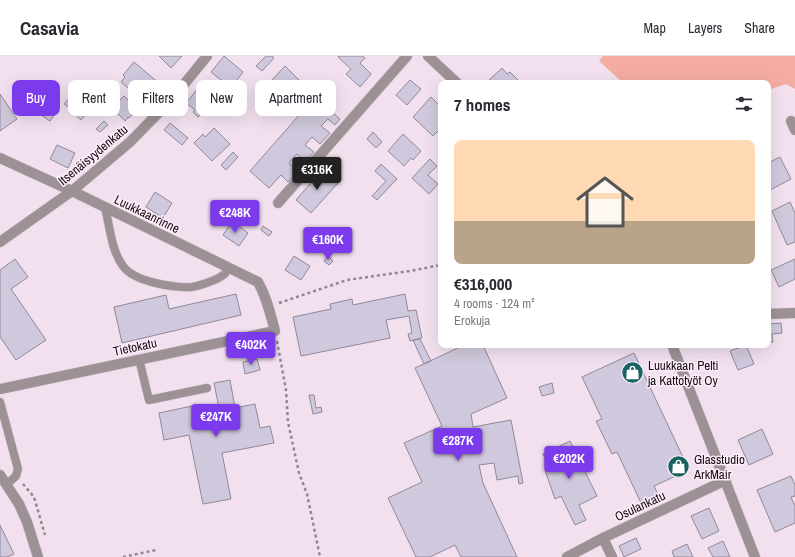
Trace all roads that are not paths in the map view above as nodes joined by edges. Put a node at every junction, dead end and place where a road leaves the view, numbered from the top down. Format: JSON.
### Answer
{"nodes":[{"id":1,"x":207,"y":56,"type":"edge"},
{"id":2,"x":406,"y":56,"type":"edge"},
{"id":3,"x":428,"y":56,"type":"edge"},
{"id":4,"x":454,"y":80,"type":"edge"},
{"id":5,"x":0,"y":158,"type":"edge"},
{"id":6,"x":72,"y":191,"type":"junction"},
{"id":7,"x":278,"y":203,"type":"dead end"},
{"id":8,"x":105,"y":208,"type":"junction"},
{"id":9,"x":0,"y":242,"type":"edge"},
{"id":10,"x":229,"y":268,"type":"junction"},
{"id":11,"x":795,"y":313,"type":"edge"},
{"id":12,"x":771,"y":314,"type":"edge"},
{"id":13,"x":274,"y":331,"type":"joint"},
{"id":14,"x":673,"y":348,"type":"edge"},
{"id":15,"x":139,"y":359,"type":"junction"},
{"id":16,"x":207,"y":388,"type":"dead end"},
{"id":17,"x":0,"y":389,"type":"edge"},
{"id":18,"x":0,"y":402,"type":"edge"},
{"id":19,"x":0,"y":475,"type":"edge"},
{"id":20,"x":726,"y":480,"type":"junction"},
{"id":21,"x":6,"y":485,"type":"junction"},
{"id":22,"x":604,"y":538,"type":"junction"},
{"id":23,"x":38,"y":557,"type":"edge"},
{"id":24,"x":567,"y":557,"type":"edge"},
{"id":25,"x":612,"y":557,"type":"edge"},
{"id":26,"x":755,"y":557,"type":"edge"}],
"edges":[{"from":1,"to":6,"type":"street","name":"Itsenäisyydenkatu"},
{"from":2,"to":7,"type":"street"},
{"from":3,"to":4,"type":"street"},
{"from":5,"to":6,"type":"street","name":"Luukkaanrinne"},
{"from":6,"to":8,"type":"street","name":"Luukkaanrinne"},
{"from":6,"to":9,"type":"street","name":"Itsenäisyydenkatu"},
{"from":8,"to":10,"type":"street","name":"Luukkaanrinne"},
{"from":8,"to":10,"type":"lane"},
{"from":10,"to":13,"type":"street","name":"Luukkaanrinne"},
{"from":11,"to":12,"type":"street"},
{"from":13,"to":15,"type":"street","name":"Tietokatu"},
{"from":14,"to":20,"type":"street"},
{"from":15,"to":16,"type":"lane"},
{"from":15,"to":17,"type":"street","name":"Tietokatu"},
{"from":18,"to":21,"type":"lane"},
{"from":19,"to":21,"type":"street"},
{"from":20,"to":22,"type":"street","name":"Osulankatu"},
{"from":20,"to":26,"type":"street"},
{"from":21,"to":23,"type":"street"},
{"from":22,"to":24,"type":"street","name":"Osulankatu"},
{"from":22,"to":25,"type":"street"}]}
